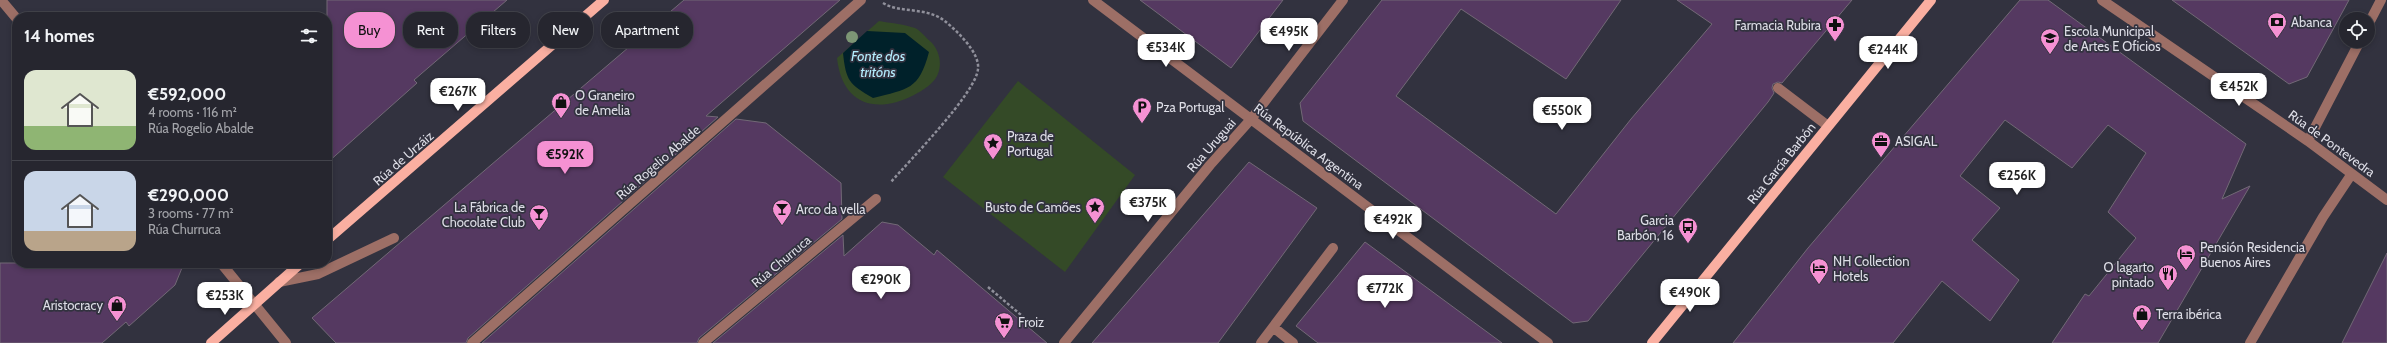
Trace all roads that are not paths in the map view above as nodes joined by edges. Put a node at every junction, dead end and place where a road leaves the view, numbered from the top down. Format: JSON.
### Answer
{"nodes":[{"id":1,"x":1,"y":0,"type":"edge"},
{"id":2,"x":604,"y":0,"type":"edge"},
{"id":3,"x":861,"y":0,"type":"edge"},
{"id":4,"x":1093,"y":0,"type":"edge"},
{"id":5,"x":1343,"y":0,"type":"edge"},
{"id":6,"x":1931,"y":0,"type":"edge"},
{"id":7,"x":2102,"y":0,"type":"edge"},
{"id":8,"x":2381,"y":0,"type":"edge"},
{"id":9,"x":2375,"y":12,"type":"edge"},
{"id":10,"x":12,"y":13,"type":"edge"},
{"id":11,"x":2356,"y":48,"type":"edge"},
{"id":12,"x":1778,"y":88,"type":"dead end"},
{"id":13,"x":1252,"y":118,"type":"junction"},
{"id":14,"x":1828,"y":126,"type":"junction"},
{"id":15,"x":2308,"y":141,"type":"junction"},
{"id":16,"x":2352,"y":175,"type":"junction"},
{"id":17,"x":876,"y":199,"type":"road end"},
{"id":18,"x":2387,"y":200,"type":"edge"},
{"id":19,"x":332,"y":236,"type":"edge"},
{"id":20,"x":394,"y":238,"type":"dead end"},
{"id":21,"x":1333,"y":248,"type":"dead end"},
{"id":22,"x":332,"y":267,"type":"edge"},
{"id":23,"x":225,"y":268,"type":"edge"},
{"id":24,"x":295,"y":268,"type":"edge"},
{"id":25,"x":331,"y":268,"type":"edge"},
{"id":26,"x":279,"y":282,"type":"junction"},
{"id":27,"x":254,"y":305,"type":"junction"},
{"id":28,"x":1273,"y":327,"type":"junction"},
{"id":29,"x":212,"y":343,"type":"edge"},
{"id":30,"x":286,"y":343,"type":"edge"},
{"id":31,"x":472,"y":343,"type":"edge"},
{"id":32,"x":703,"y":343,"type":"edge"},
{"id":33,"x":1064,"y":343,"type":"edge"},
{"id":34,"x":1261,"y":343,"type":"edge"},
{"id":35,"x":1293,"y":343,"type":"edge"},
{"id":36,"x":1548,"y":343,"type":"edge"},
{"id":37,"x":1652,"y":343,"type":"edge"},
{"id":38,"x":2250,"y":343,"type":"edge"}],
"edges":[{"from":1,"to":10,"type":"street"},
{"from":2,"to":19,"type":"main road","name":"Rúa de Urzáiz"},
{"from":3,"to":31,"type":"street","name":"Rúa Rogelio Abalde"},
{"from":4,"to":13,"type":"street","name":"Rúa República Argentina"},
{"from":5,"to":13,"type":"street","name":"Rúa Uruguai"},
{"from":6,"to":14,"type":"main road","name":"Rúa García Barbón"},
{"from":7,"to":15,"type":"street","name":"Rúa de Pontevedra"},
{"from":8,"to":9,"type":"street"},
{"from":11,"to":15,"type":"street"},
{"from":12,"to":14,"type":"street"},
{"from":13,"to":33,"type":"street","name":"Rúa Uruguai"},
{"from":13,"to":36,"type":"street","name":"Rúa República Argentina"},
{"from":14,"to":37,"type":"main road","name":"Rúa García Barbón"},
{"from":15,"to":16,"type":"street","name":"Rúa de Pontevedra"},
{"from":16,"to":18,"type":"street","name":"Rúa de Pontevedra"},
{"from":16,"to":38,"type":"street"},
{"from":17,"to":32,"type":"street","name":"Rúa Churruca"},
{"from":20,"to":22,"type":"street"},
{"from":21,"to":28,"type":"street"},
{"from":23,"to":27,"type":"street"},
{"from":24,"to":26,"type":"main road"},
{"from":25,"to":26,"type":"street"},
{"from":26,"to":27,"type":"main road"},
{"from":27,"to":29,"type":"main road"},
{"from":27,"to":30,"type":"street"},
{"from":28,"to":34,"type":"street"},
{"from":28,"to":35,"type":"street"}]}
